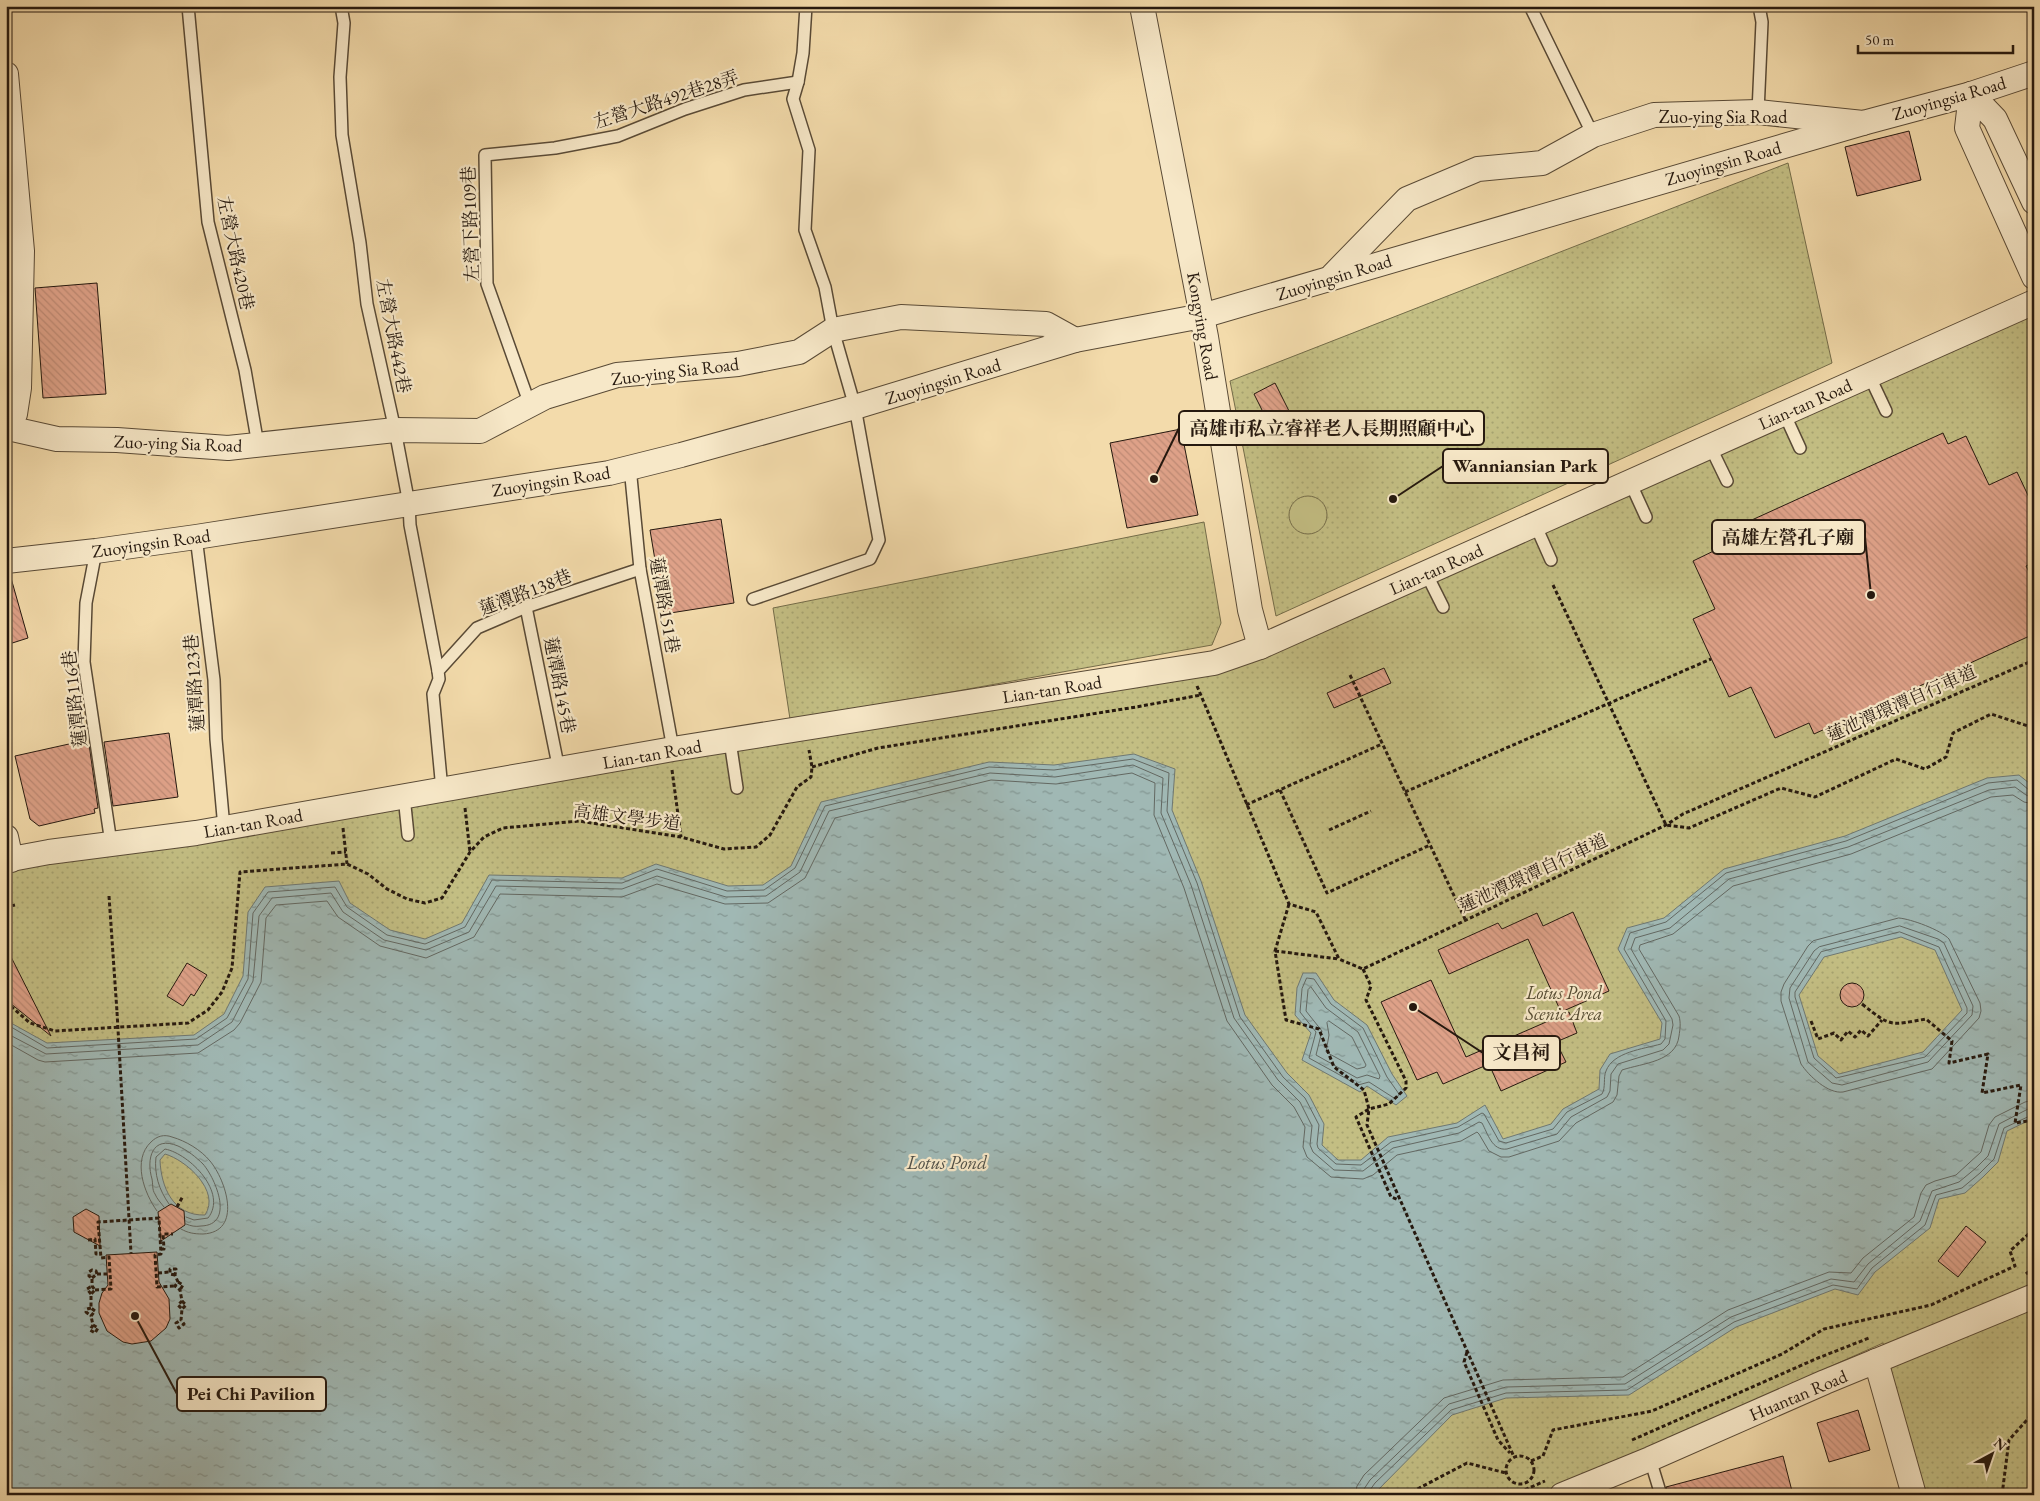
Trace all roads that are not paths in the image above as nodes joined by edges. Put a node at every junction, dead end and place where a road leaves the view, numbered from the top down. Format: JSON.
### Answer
{"nodes":[{"id":1,"x":188,"y":6,"type":"edge"},
{"id":2,"x":341,"y":6,"type":"edge"},
{"id":3,"x":806,"y":6,"type":"edge"},
{"id":4,"x":1142,"y":6,"type":"edge"},
{"id":5,"x":1530,"y":6,"type":"edge"},
{"id":6,"x":1759,"y":6,"type":"edge"},
{"id":7,"x":2034,"y":73,"type":"edge"},
{"id":8,"x":6,"y":74,"type":"edge"},
{"id":9,"x":798,"y":82,"type":"junction"},
{"id":10,"x":1971,"y":94,"type":"junction"},
{"id":11,"x":1758,"y":112,"type":"junction"},
{"id":12,"x":1863,"y":123,"type":"junction"},
{"id":13,"x":1592,"y":135,"type":"junction"},
{"id":14,"x":485,"y":155,"type":"joint"},
{"id":15,"x":2034,"y":202,"type":"edge"},
{"id":16,"x":14,"y":252,"type":"edge"},
{"id":17,"x":1332,"y":277,"type":"junction"},
{"id":18,"x":2034,"y":277,"type":"edge"},
{"id":19,"x":2034,"y":302,"type":"edge"},
{"id":20,"x":1202,"y":316,"type":"junction"},
{"id":21,"x":20,"y":329,"type":"junction"},
{"id":22,"x":833,"y":330,"type":"junction"},
{"id":23,"x":1075,"y":340,"type":"junction"},
{"id":24,"x":6,"y":355,"type":"edge"},
{"id":25,"x":1869,"y":375,"type":"junction"},
{"id":26,"x":530,"y":405,"type":"junction"},
{"id":27,"x":855,"y":408,"type":"junction"},
{"id":28,"x":1886,"y":411,"type":"dead end"},
{"id":29,"x":1784,"y":413,"type":"junction"},
{"id":30,"x":7,"y":429,"type":"edge"},
{"id":31,"x":396,"y":430,"type":"junction"},
{"id":32,"x":258,"y":445,"type":"junction"},
{"id":33,"x":1710,"y":446,"type":"junction"},
{"id":34,"x":1800,"y":448,"type":"dead end"},
{"id":35,"x":630,"y":467,"type":"junction"},
{"id":36,"x":1727,"y":481,"type":"dead end"},
{"id":37,"x":1630,"y":482,"type":"junction"},
{"id":38,"x":408,"y":504,"type":"junction"},
{"id":39,"x":1646,"y":517,"type":"dead end"},
{"id":40,"x":1535,"y":524,"type":"junction"},
{"id":41,"x":196,"y":536,"type":"junction"},
{"id":42,"x":96,"y":551,"type":"junction"},
{"id":43,"x":1551,"y":560,"type":"dead end"},
{"id":44,"x":6,"y":561,"type":"edge"},
{"id":45,"x":640,"y":569,"type":"junction"},
{"id":46,"x":1426,"y":573,"type":"junction"},
{"id":47,"x":753,"y":599,"type":"dead end"},
{"id":48,"x":526,"y":607,"type":"junction"},
{"id":49,"x":1443,"y":607,"type":"dead end"},
{"id":50,"x":1260,"y":647,"type":"junction"},
{"id":51,"x":438,"y":671,"type":"junction"},
{"id":52,"x":730,"y":741,"type":"junction"},
{"id":53,"x":673,"y":759,"type":"junction"},
{"id":54,"x":558,"y":770,"type":"junction"},
{"id":55,"x":737,"y":788,"type":"dead end"},
{"id":56,"x":442,"y":790,"type":"junction"},
{"id":57,"x":404,"y":796,"type":"junction"},
{"id":58,"x":224,"y":828,"type":"junction"},
{"id":59,"x":408,"y":835,"type":"dead end"},
{"id":60,"x":111,"y":843,"type":"junction"},
{"id":61,"x":8,"y":852,"type":"edge"},
{"id":62,"x":2034,"y":1296,"type":"edge"},
{"id":63,"x":1876,"y":1361,"type":"junction"},
{"id":64,"x":1650,"y":1459,"type":"junction"},
{"id":65,"x":1562,"y":1495,"type":"edge"},
{"id":66,"x":1661,"y":1495,"type":"edge"},
{"id":67,"x":1914,"y":1495,"type":"edge"}],
"edges":[{"from":1,"to":32,"type":"lane","name":"左營大路420巷"},
{"from":2,"to":31,"type":"lane","name":"左營大路442巷"},
{"from":3,"to":9,"type":"lane"},
{"from":4,"to":20,"type":"street","name":"Kongying Road"},
{"from":5,"to":13,"type":"lane"},
{"from":6,"to":11,"type":"lane"},
{"from":7,"to":10,"type":"street","name":"Zuoyingsia Road"},
{"from":8,"to":16,"type":"street"},
{"from":9,"to":14,"type":"lane","name":"左營大路492巷28弄"},
{"from":9,"to":22,"type":"lane"},
{"from":10,"to":12,"type":"street","name":"Zuoyingsia Road"},
{"from":10,"to":15,"type":"street"},
{"from":10,"to":18,"type":"street"},
{"from":11,"to":12,"type":"street","name":"Zuo-ying Sia Road"},
{"from":11,"to":13,"type":"street","name":"Zuo-ying Sia Road"},
{"from":12,"to":17,"type":"street","name":"Zuoyingsin Road"},
{"from":13,"to":17,"type":"street","name":"Zuo-ying Sia Road"},
{"from":14,"to":26,"type":"lane","name":"左營下路109巷"},
{"from":16,"to":21,"type":"street"},
{"from":17,"to":20,"type":"street","name":"Zuoyingsin Road"},
{"from":19,"to":25,"type":"street","name":"Lian-tan Road"},
{"from":20,"to":23,"type":"street","name":"Zuoyingsin Road"},
{"from":20,"to":50,"type":"street","name":"Kongying Road"},
{"from":21,"to":24,"type":"lane"},
{"from":21,"to":30,"type":"street"},
{"from":22,"to":23,"type":"street","name":"Zuo-ying Sia Road"},
{"from":22,"to":26,"type":"street","name":"Zuo-ying Sia Road"},
{"from":22,"to":27,"type":"lane"},
{"from":23,"to":27,"type":"street","name":"Zuoyingsin Road"},
{"from":25,"to":28,"type":"lane"},
{"from":25,"to":29,"type":"street","name":"Lian-tan Road"},
{"from":26,"to":31,"type":"street","name":"Zuo-ying Sia Road"},
{"from":27,"to":35,"type":"street","name":"Zuoyingsin Road"},
{"from":27,"to":47,"type":"lane"},
{"from":29,"to":33,"type":"street","name":"Lian-tan Road"},
{"from":29,"to":34,"type":"lane"},
{"from":30,"to":32,"type":"street","name":"Zuo-ying Sia Road"},
{"from":31,"to":32,"type":"street","name":"Zuo-ying Sia Road"},
{"from":31,"to":38,"type":"lane","name":"左營大路442巷"},
{"from":33,"to":36,"type":"lane"},
{"from":33,"to":37,"type":"street","name":"Lian-tan Road"},
{"from":35,"to":38,"type":"street","name":"Zuoyingsin Road"},
{"from":35,"to":45,"type":"lane","name":"蓮潭路151巷"},
{"from":37,"to":39,"type":"lane"},
{"from":37,"to":40,"type":"street","name":"Lian-tan Road"},
{"from":38,"to":41,"type":"street","name":"Zuoyingsin Road"},
{"from":38,"to":51,"type":"lane","name":"左營大路442巷"},
{"from":40,"to":43,"type":"lane"},
{"from":40,"to":46,"type":"street","name":"Lian-tan Road"},
{"from":41,"to":42,"type":"street","name":"Zuoyingsin Road"},
{"from":41,"to":58,"type":"lane","name":"蓮潭路123巷"},
{"from":42,"to":44,"type":"street","name":"Zuoyingsin Road"},
{"from":42,"to":60,"type":"lane","name":"蓮潭路116巷"},
{"from":45,"to":48,"type":"lane","name":"蓮潭路138巷"},
{"from":45,"to":53,"type":"lane","name":"蓮潭路151巷"},
{"from":46,"to":49,"type":"lane"},
{"from":46,"to":50,"type":"street","name":"Lian-tan Road"},
{"from":48,"to":51,"type":"lane","name":"蓮潭路138巷"},
{"from":48,"to":54,"type":"lane","name":"蓮潭路145巷"},
{"from":50,"to":52,"type":"street","name":"Lian-tan Road"},
{"from":51,"to":56,"type":"lane"},
{"from":52,"to":53,"type":"street","name":"Lian-tan Road"},
{"from":52,"to":55,"type":"lane"},
{"from":53,"to":54,"type":"street","name":"Lian-tan Road"},
{"from":54,"to":56,"type":"street","name":"Lian-tan Road"},
{"from":56,"to":57,"type":"street","name":"Lian-tan Road"},
{"from":57,"to":58,"type":"street","name":"Lian-tan Road"},
{"from":57,"to":59,"type":"lane"},
{"from":58,"to":60,"type":"street","name":"Lian-tan Road"},
{"from":60,"to":61,"type":"street","name":"Lian-tan Road"},
{"from":62,"to":63,"type":"street","name":"Huantan Road"},
{"from":63,"to":64,"type":"street","name":"Huantan Road"},
{"from":63,"to":67,"type":"street"},
{"from":64,"to":65,"type":"street","name":"Huantan Road"},
{"from":64,"to":66,"type":"lane"}]}
